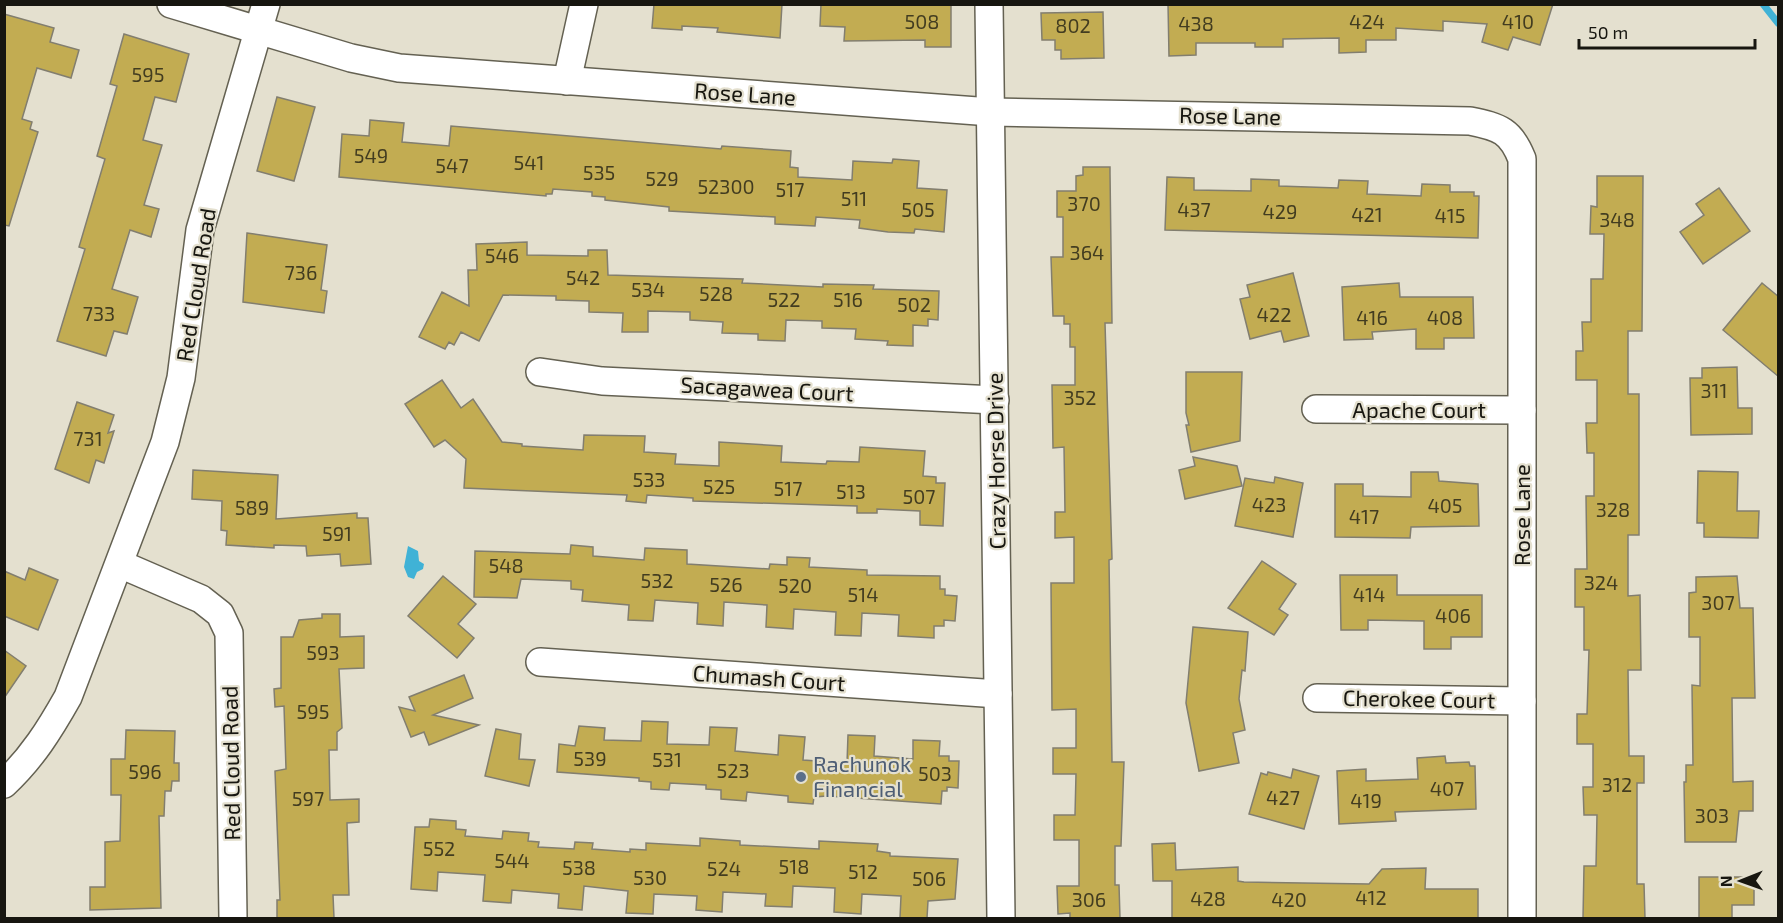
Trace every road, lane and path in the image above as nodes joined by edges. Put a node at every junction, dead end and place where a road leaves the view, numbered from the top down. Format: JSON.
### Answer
{"nodes":[{"id":1,"x":171,"y":4,"type":"edge"},
{"id":2,"x":266,"y":4,"type":"edge"},
{"id":3,"x":584,"y":4,"type":"edge"},
{"id":4,"x":989,"y":4,"type":"edge"},
{"id":5,"x":258,"y":32,"type":"junction"},
{"id":6,"x":567,"y":81,"type":"junction"},
{"id":7,"x":991,"y":112,"type":"junction"},
{"id":8,"x":540,"y":372,"type":"dead end"},
{"id":9,"x":995,"y":400,"type":"junction"},
{"id":10,"x":1316,"y":410,"type":"dead end"},
{"id":11,"x":1522,"y":410,"type":"junction"},
{"id":12,"x":120,"y":564,"type":"junction"},
{"id":13,"x":540,"y":662,"type":"dead end"},
{"id":14,"x":998,"y":694,"type":"junction"},
{"id":15,"x":1317,"y":698,"type":"dead end"},
{"id":16,"x":1522,"y":701,"type":"junction"},
{"id":17,"x":4,"y":784,"type":"edge"},
{"id":18,"x":233,"y":918,"type":"edge"},
{"id":19,"x":1001,"y":918,"type":"edge"},
{"id":20,"x":1522,"y":918,"type":"edge"}],
"edges":[{"from":1,"to":5,"type":"street","name":"Rose Lane"},
{"from":2,"to":5,"type":"street","name":"Red Cloud Road"},
{"from":3,"to":6,"type":"street"},
{"from":4,"to":7,"type":"street","name":"Crazy Horse Drive"},
{"from":5,"to":6,"type":"street","name":"Rose Lane"},
{"from":5,"to":12,"type":"street","name":"Red Cloud Road"},
{"from":6,"to":7,"type":"street","name":"Rose Lane"},
{"from":7,"to":9,"type":"street","name":"Crazy Horse Drive"},
{"from":7,"to":11,"type":"street","name":"Rose Lane"},
{"from":8,"to":9,"type":"street","name":"Sacagawea Court"},
{"from":9,"to":14,"type":"street","name":"Crazy Horse Drive"},
{"from":10,"to":11,"type":"street","name":"Apache Court"},
{"from":11,"to":16,"type":"street","name":"Rose Lane"},
{"from":12,"to":17,"type":"street","name":"Red Cloud Road"},
{"from":12,"to":18,"type":"street","name":"Red Cloud Road"},
{"from":13,"to":14,"type":"street","name":"Chumash Court"},
{"from":14,"to":19,"type":"street","name":"Crazy Horse Drive"},
{"from":15,"to":16,"type":"street","name":"Cherokee Court"},
{"from":16,"to":20,"type":"street","name":"Rose Lane"}]}
